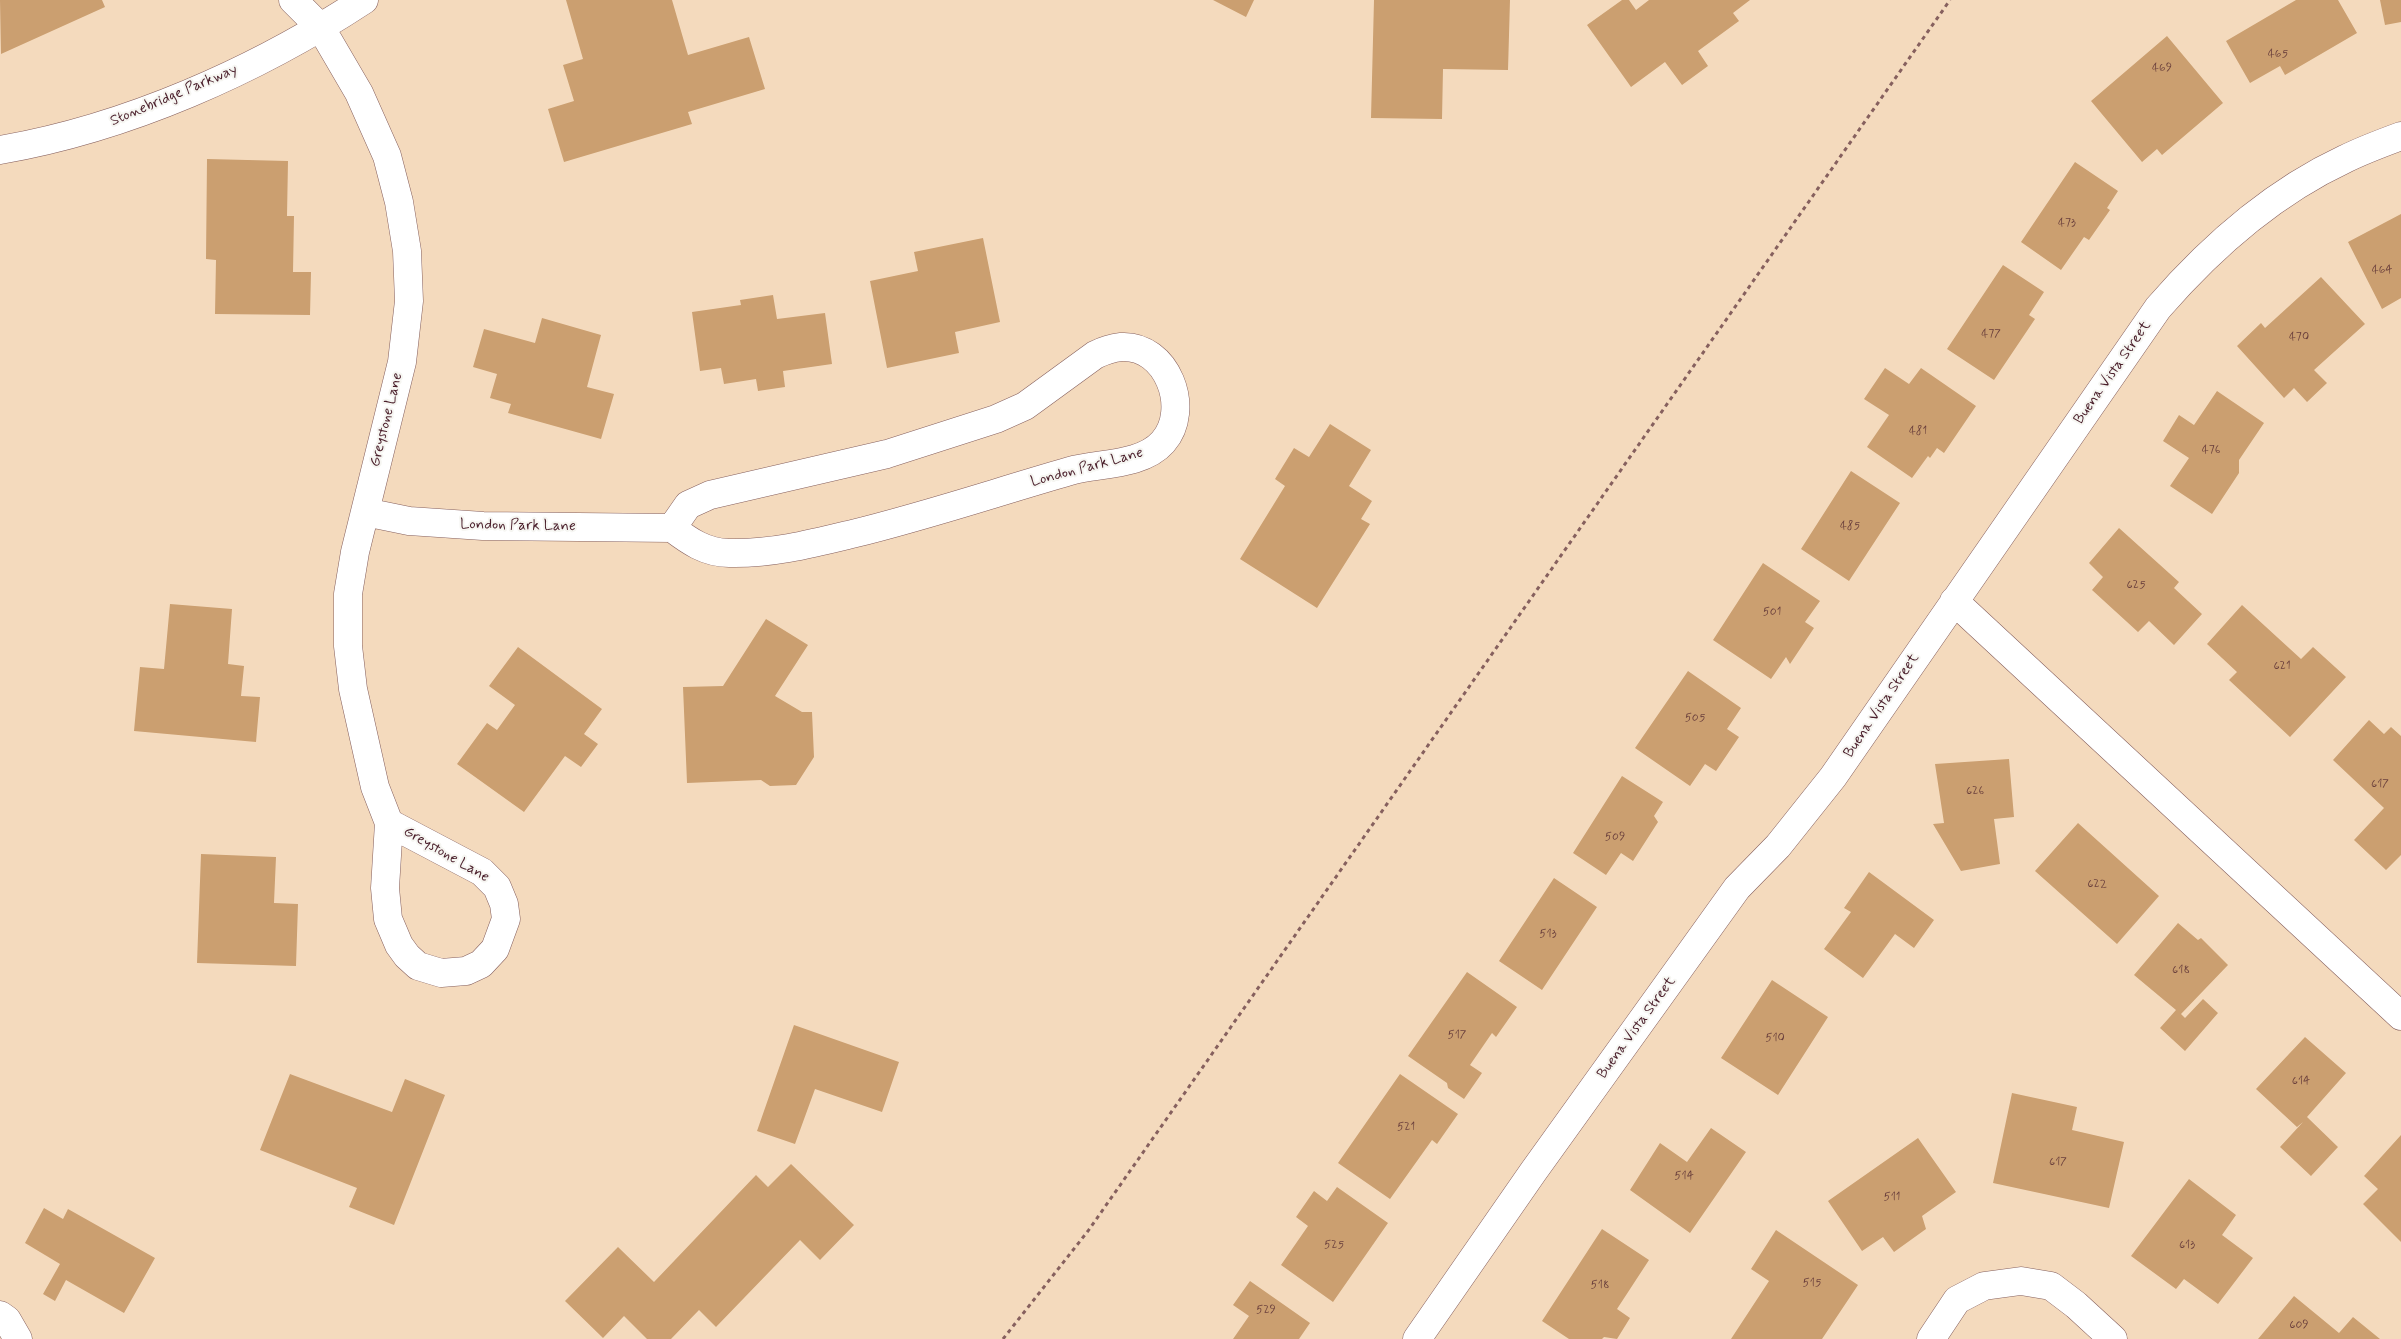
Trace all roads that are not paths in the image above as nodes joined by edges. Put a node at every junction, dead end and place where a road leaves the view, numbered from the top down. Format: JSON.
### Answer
{"nodes":[{"id":1,"x":293,"y":0,"type":"edge"},
{"id":2,"x":364,"y":0,"type":"edge"},
{"id":3,"x":321,"y":28,"type":"junction"},
{"id":4,"x":2401,"y":136,"type":"edge"},
{"id":5,"x":0,"y":150,"type":"edge"},
{"id":6,"x":365,"y":512,"type":"junction"},
{"id":7,"x":672,"y":528,"type":"junction"},
{"id":8,"x":1954,"y":601,"type":"junction"},
{"id":9,"x":389,"y":823,"type":"junction"},
{"id":10,"x":2401,"y":1016,"type":"edge"},
{"id":11,"x":0,"y":1315,"type":"edge"},
{"id":12,"x":18,"y":1339,"type":"edge"},
{"id":13,"x":1417,"y":1339,"type":"edge"},
{"id":14,"x":1931,"y":1339,"type":"edge"},
{"id":15,"x":2113,"y":1339,"type":"edge"}],
"edges":[{"from":1,"to":3,"type":"street","name":"Greystone Lane"},
{"from":2,"to":3,"type":"street","name":"Stonebridge Parkway"},
{"from":3,"to":5,"type":"street","name":"Stonebridge Parkway"},
{"from":3,"to":6,"type":"street","name":"Greystone Lane"},
{"from":4,"to":8,"type":"street","name":"Buena Vista Street"},
{"from":6,"to":7,"type":"street","name":"London Park Lane"},
{"from":6,"to":9,"type":"street","name":"Greystone Lane"},
{"from":7,"to":7,"type":"street","name":"London Park Lane"},
{"from":8,"to":10,"type":"street"},
{"from":8,"to":13,"type":"street","name":"Buena Vista Street"},
{"from":9,"to":9,"type":"street","name":"Greystone Lane"},
{"from":11,"to":12,"type":"street"},
{"from":14,"to":15,"type":"street"}]}
